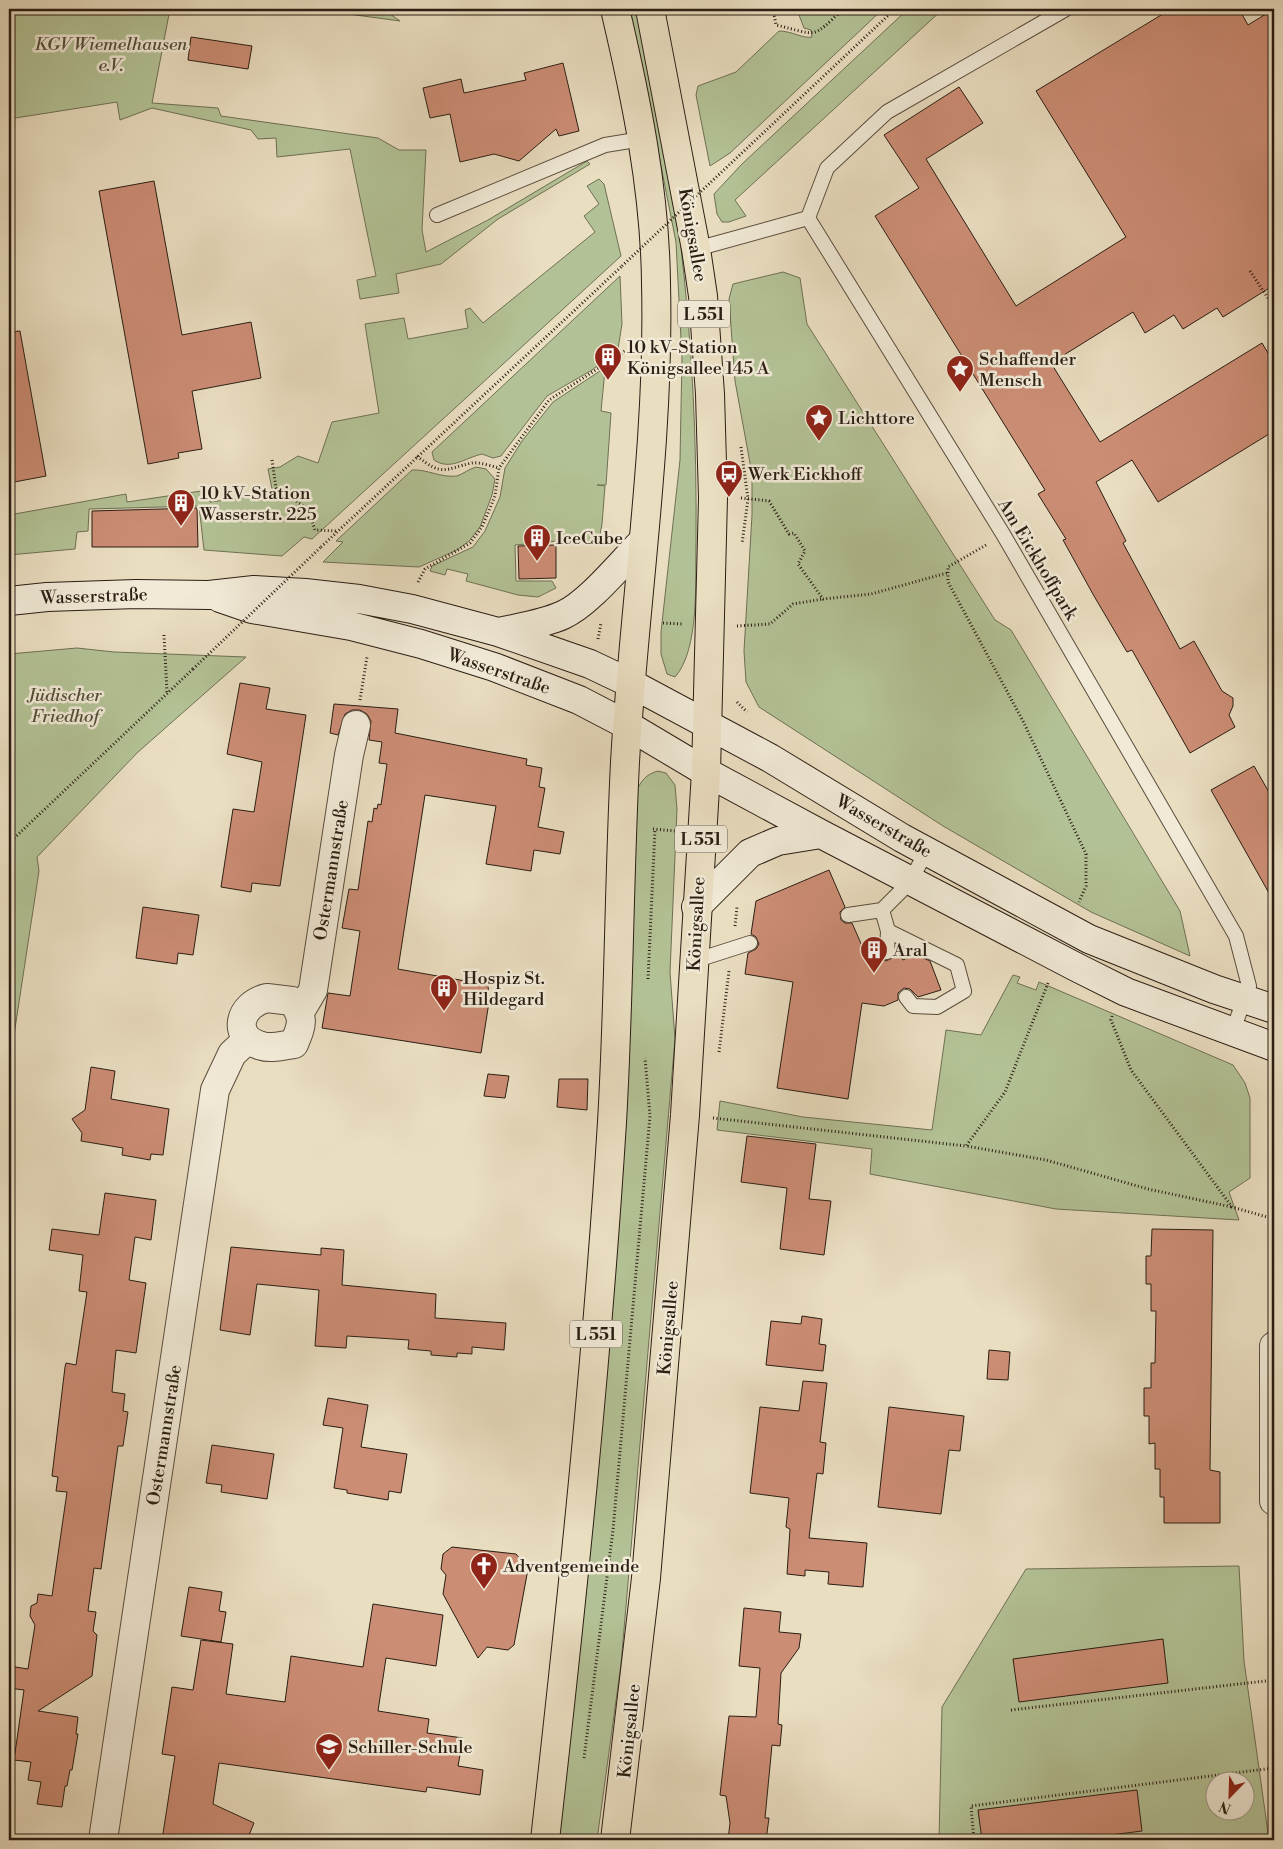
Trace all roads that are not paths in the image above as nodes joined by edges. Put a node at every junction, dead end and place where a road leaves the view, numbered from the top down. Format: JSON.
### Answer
{"nodes":[{"id":1,"x":615,"y":9,"type":"edge"},
{"id":2,"x":650,"y":9,"type":"edge"},
{"id":3,"x":1066,"y":9,"type":"edge"},
{"id":4,"x":642,"y":139,"type":"junction"},
{"id":5,"x":437,"y":215,"type":"dead end"},
{"id":6,"x":808,"y":218,"type":"junction"},
{"id":7,"x":696,"y":249,"type":"junction"},
{"id":8,"x":642,"y":542,"type":"junction"},
{"id":9,"x":209,"y":594,"type":"junction"},
{"id":10,"x":9,"y":601,"type":"edge"},
{"id":11,"x":498,"y":632,"type":"junction"},
{"id":12,"x":630,"y":683,"type":"junction"},
{"id":13,"x":708,"y":724,"type":"junction"},
{"id":14,"x":627,"y":725,"type":"junction"},
{"id":15,"x":356,"y":726,"type":"dead end"},
{"id":16,"x":706,"y":772,"type":"junction"},
{"id":17,"x":821,"y":834,"type":"junction"},
{"id":18,"x":926,"y":852,"type":"junction"},
{"id":19,"x":910,"y":882,"type":"junction"},
{"id":20,"x":696,"y":907,"type":"junction"},
{"id":21,"x":882,"y":910,"type":"junction"},
{"id":22,"x":848,"y":915,"type":"dead end"},
{"id":23,"x":888,"y":931,"type":"junction"},
{"id":24,"x":905,"y":939,"type":"junction"},
{"id":25,"x":750,"y":943,"type":"dead end"},
{"id":26,"x":887,"y":952,"type":"dead end"},
{"id":27,"x":912,"y":956,"type":"dead end"},
{"id":28,"x":694,"y":961,"type":"junction"},
{"id":29,"x":906,"y":997,"type":"dead end"},
{"id":30,"x":1246,"y":1000,"type":"junction"},
{"id":31,"x":1274,"y":1009,"type":"edge"},
{"id":32,"x":300,"y":1012,"type":"junction"},
{"id":33,"x":1232,"y":1033,"type":"junction"},
{"id":34,"x":248,"y":1039,"type":"junction"},
{"id":35,"x":1274,"y":1047,"type":"edge"},
{"id":36,"x":1274,"y":1346,"type":"edge"},
{"id":37,"x":1274,"y":1501,"type":"edge"},
{"id":38,"x":103,"y":1840,"type":"edge"},
{"id":39,"x":545,"y":1840,"type":"edge"},
{"id":40,"x":615,"y":1840,"type":"edge"}],
"edges":[{"from":1,"to":4,"type":"main road","name":"Königsallee","number":"L 551"},
{"from":2,"to":7,"type":"main road","name":"Königsallee","number":"L 551"},
{"from":3,"to":6,"type":"lane"},
{"from":4,"to":5,"type":"lane"},
{"from":4,"to":8,"type":"main road","name":"Königsallee","number":"L 551"},
{"from":6,"to":7,"type":"lane"},
{"from":6,"to":30,"type":"lane","name":"Am Eickhoffpark"},
{"from":7,"to":13,"type":"main road","name":"Königsallee","number":"L 551"},
{"from":8,"to":11,"type":"main road","name":"Wasserstraße"},
{"from":8,"to":12,"type":"main road","name":"Königsallee","number":"L 551"},
{"from":9,"to":10,"type":"main road","name":"Wasserstraße"},
{"from":9,"to":11,"type":"main road","name":"Wasserstraße"},
{"from":9,"to":14,"type":"main road","name":"Wasserstraße"},
{"from":11,"to":12,"type":"main road","name":"Wasserstraße"},
{"from":12,"to":13,"type":"main road","name":"Wasserstraße"},
{"from":12,"to":14,"type":"main road","name":"Königsallee","number":"L 551"},
{"from":13,"to":16,"type":"main road","name":"Königsallee","number":"L 551"},
{"from":13,"to":18,"type":"main road","name":"Wasserstraße"},
{"from":14,"to":16,"type":"main road","name":"Wasserstraße"},
{"from":14,"to":39,"type":"main road","name":"Königsallee","number":"L 551"},
{"from":15,"to":32,"type":"main road","name":"Ostermannstraße"},
{"from":16,"to":17,"type":"main road","name":"Wasserstraße"},
{"from":16,"to":20,"type":"main road","name":"Königsallee","number":"L 551"},
{"from":17,"to":19,"type":"main road","name":"Wasserstraße"},
{"from":17,"to":20,"type":"main road","number":"L 551"},
{"from":18,"to":19,"type":"lane"},
{"from":18,"to":30,"type":"main road","name":"Wasserstraße"},
{"from":19,"to":21,"type":"lane"},
{"from":19,"to":33,"type":"main road","name":"Wasserstraße"},
{"from":20,"to":28,"type":"main road","name":"Königsallee","number":"L 551"},
{"from":21,"to":22,"type":"lane"},
{"from":21,"to":23,"type":"lane"},
{"from":23,"to":24,"type":"lane"},
{"from":23,"to":26,"type":"lane"},
{"from":24,"to":27,"type":"lane"},
{"from":24,"to":29,"type":"lane"},
{"from":25,"to":28,"type":"lane"},
{"from":28,"to":40,"type":"main road","name":"Königsallee","number":"L 551"},
{"from":30,"to":31,"type":"main road","name":"Wasserstraße"},
{"from":30,"to":33,"type":"lane","name":"Am Eickhoffpark"},
{"from":32,"to":34,"type":"main road","name":"Ostermannstraße"},
{"from":32,"to":34,"type":"main road"},
{"from":33,"to":35,"type":"main road","name":"Wasserstraße"},
{"from":34,"to":38,"type":"main road","name":"Ostermannstraße"},
{"from":36,"to":37,"type":"main road"}]}
